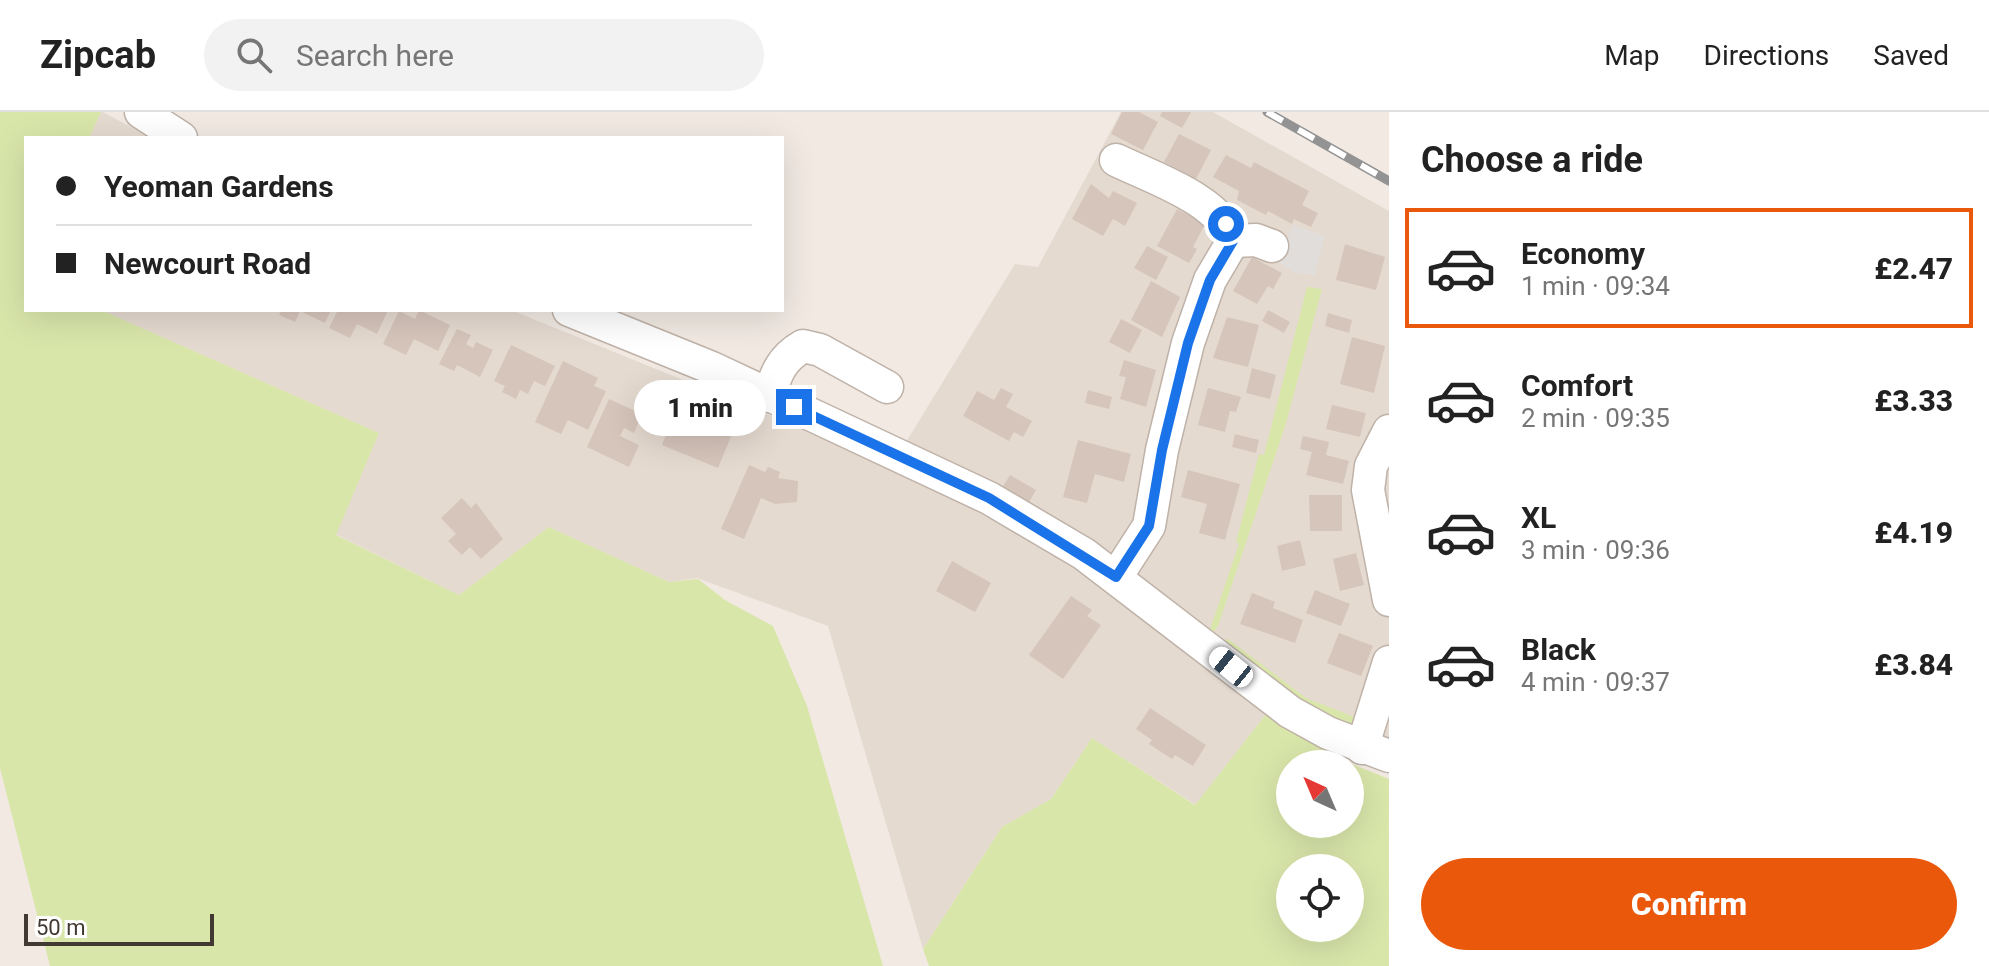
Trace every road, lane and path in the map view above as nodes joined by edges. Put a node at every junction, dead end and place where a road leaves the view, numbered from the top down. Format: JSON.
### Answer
{"nodes":[{"id":1,"x":141,"y":112,"type":"edge"},
{"id":2,"x":178,"y":136,"type":"edge"},
{"id":3,"x":1116,"y":160,"type":"dead end"},
{"id":4,"x":1233,"y":241,"type":"junction"},
{"id":5,"x":1272,"y":246,"type":"dead end"},
{"id":6,"x":574,"y":312,"type":"edge"},
{"id":7,"x":887,"y":387,"type":"dead end"},
{"id":8,"x":769,"y":396,"type":"junction"},
{"id":9,"x":1389,"y":431,"type":"edge"},
{"id":10,"x":1384,"y":553,"type":"edge"},
{"id":11,"x":1116,"y":577,"type":"junction"},
{"id":12,"x":1389,"y":600,"type":"edge"},
{"id":13,"x":1389,"y":662,"type":"edge"},
{"id":14,"x":1376,"y":752,"type":"edge"}],
"edges":[{"from":1,"to":2,"type":"street"},
{"from":3,"to":4,"type":"street"},
{"from":4,"to":5,"type":"street"},
{"from":4,"to":11,"type":"street"},
{"from":6,"to":8,"type":"street"},
{"from":7,"to":8,"type":"street"},
{"from":8,"to":11,"type":"street"},
{"from":9,"to":10,"type":"street"},
{"from":10,"to":12,"type":"street"},
{"from":11,"to":14,"type":"street"},
{"from":13,"to":14,"type":"street"}]}
